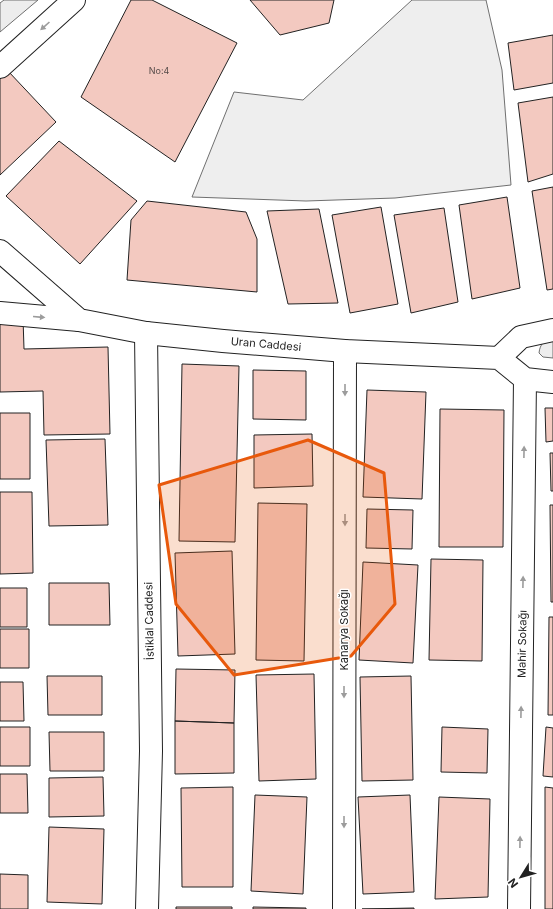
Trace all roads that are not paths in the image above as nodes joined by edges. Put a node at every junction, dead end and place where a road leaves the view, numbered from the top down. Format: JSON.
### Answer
{"nodes":[{"id":1,"x":74,"y":0,"type":"edge"},
{"id":2,"x":0,"y":67,"type":"edge"},
{"id":3,"x":0,"y":251,"type":"edge"},
{"id":4,"x":0,"y":313,"type":"edge"},
{"id":5,"x":79,"y":320,"type":"junction"},
{"id":6,"x":553,"y":330,"type":"edge"},
{"id":7,"x":146,"y":333,"type":"junction"},
{"id":8,"x":345,"y":351,"type":"junction"},
{"id":9,"x":499,"y":358,"type":"junction"},
{"id":10,"x":525,"y":379,"type":"junction"},
{"id":11,"x":553,"y":382,"type":"edge"},
{"id":12,"x":147,"y":909,"type":"edge"},
{"id":13,"x":344,"y":909,"type":"edge"},
{"id":14,"x":519,"y":909,"type":"edge"}],
"edges":[{"from":1,"to":2,"type":"street","one_way":true},
{"from":3,"to":5,"type":"street"},
{"from":4,"to":5,"type":"street","name":"Uran Caddesi","one_way":true},
{"from":5,"to":7,"type":"street","name":"Uran Caddesi"},
{"from":6,"to":9,"type":"street"},
{"from":7,"to":8,"type":"street","name":"Uran Caddesi"},
{"from":7,"to":12,"type":"street","name":"İstiklal Caddesi"},
{"from":8,"to":9,"type":"street","name":"Uran Caddesi"},
{"from":8,"to":13,"type":"street","name":"Kanarya Sokağı","one_way":true},
{"from":9,"to":10,"type":"street"},
{"from":10,"to":11,"type":"street"},
{"from":14,"to":10,"type":"street","name":"Mahir Sokağı","one_way":true}]}
